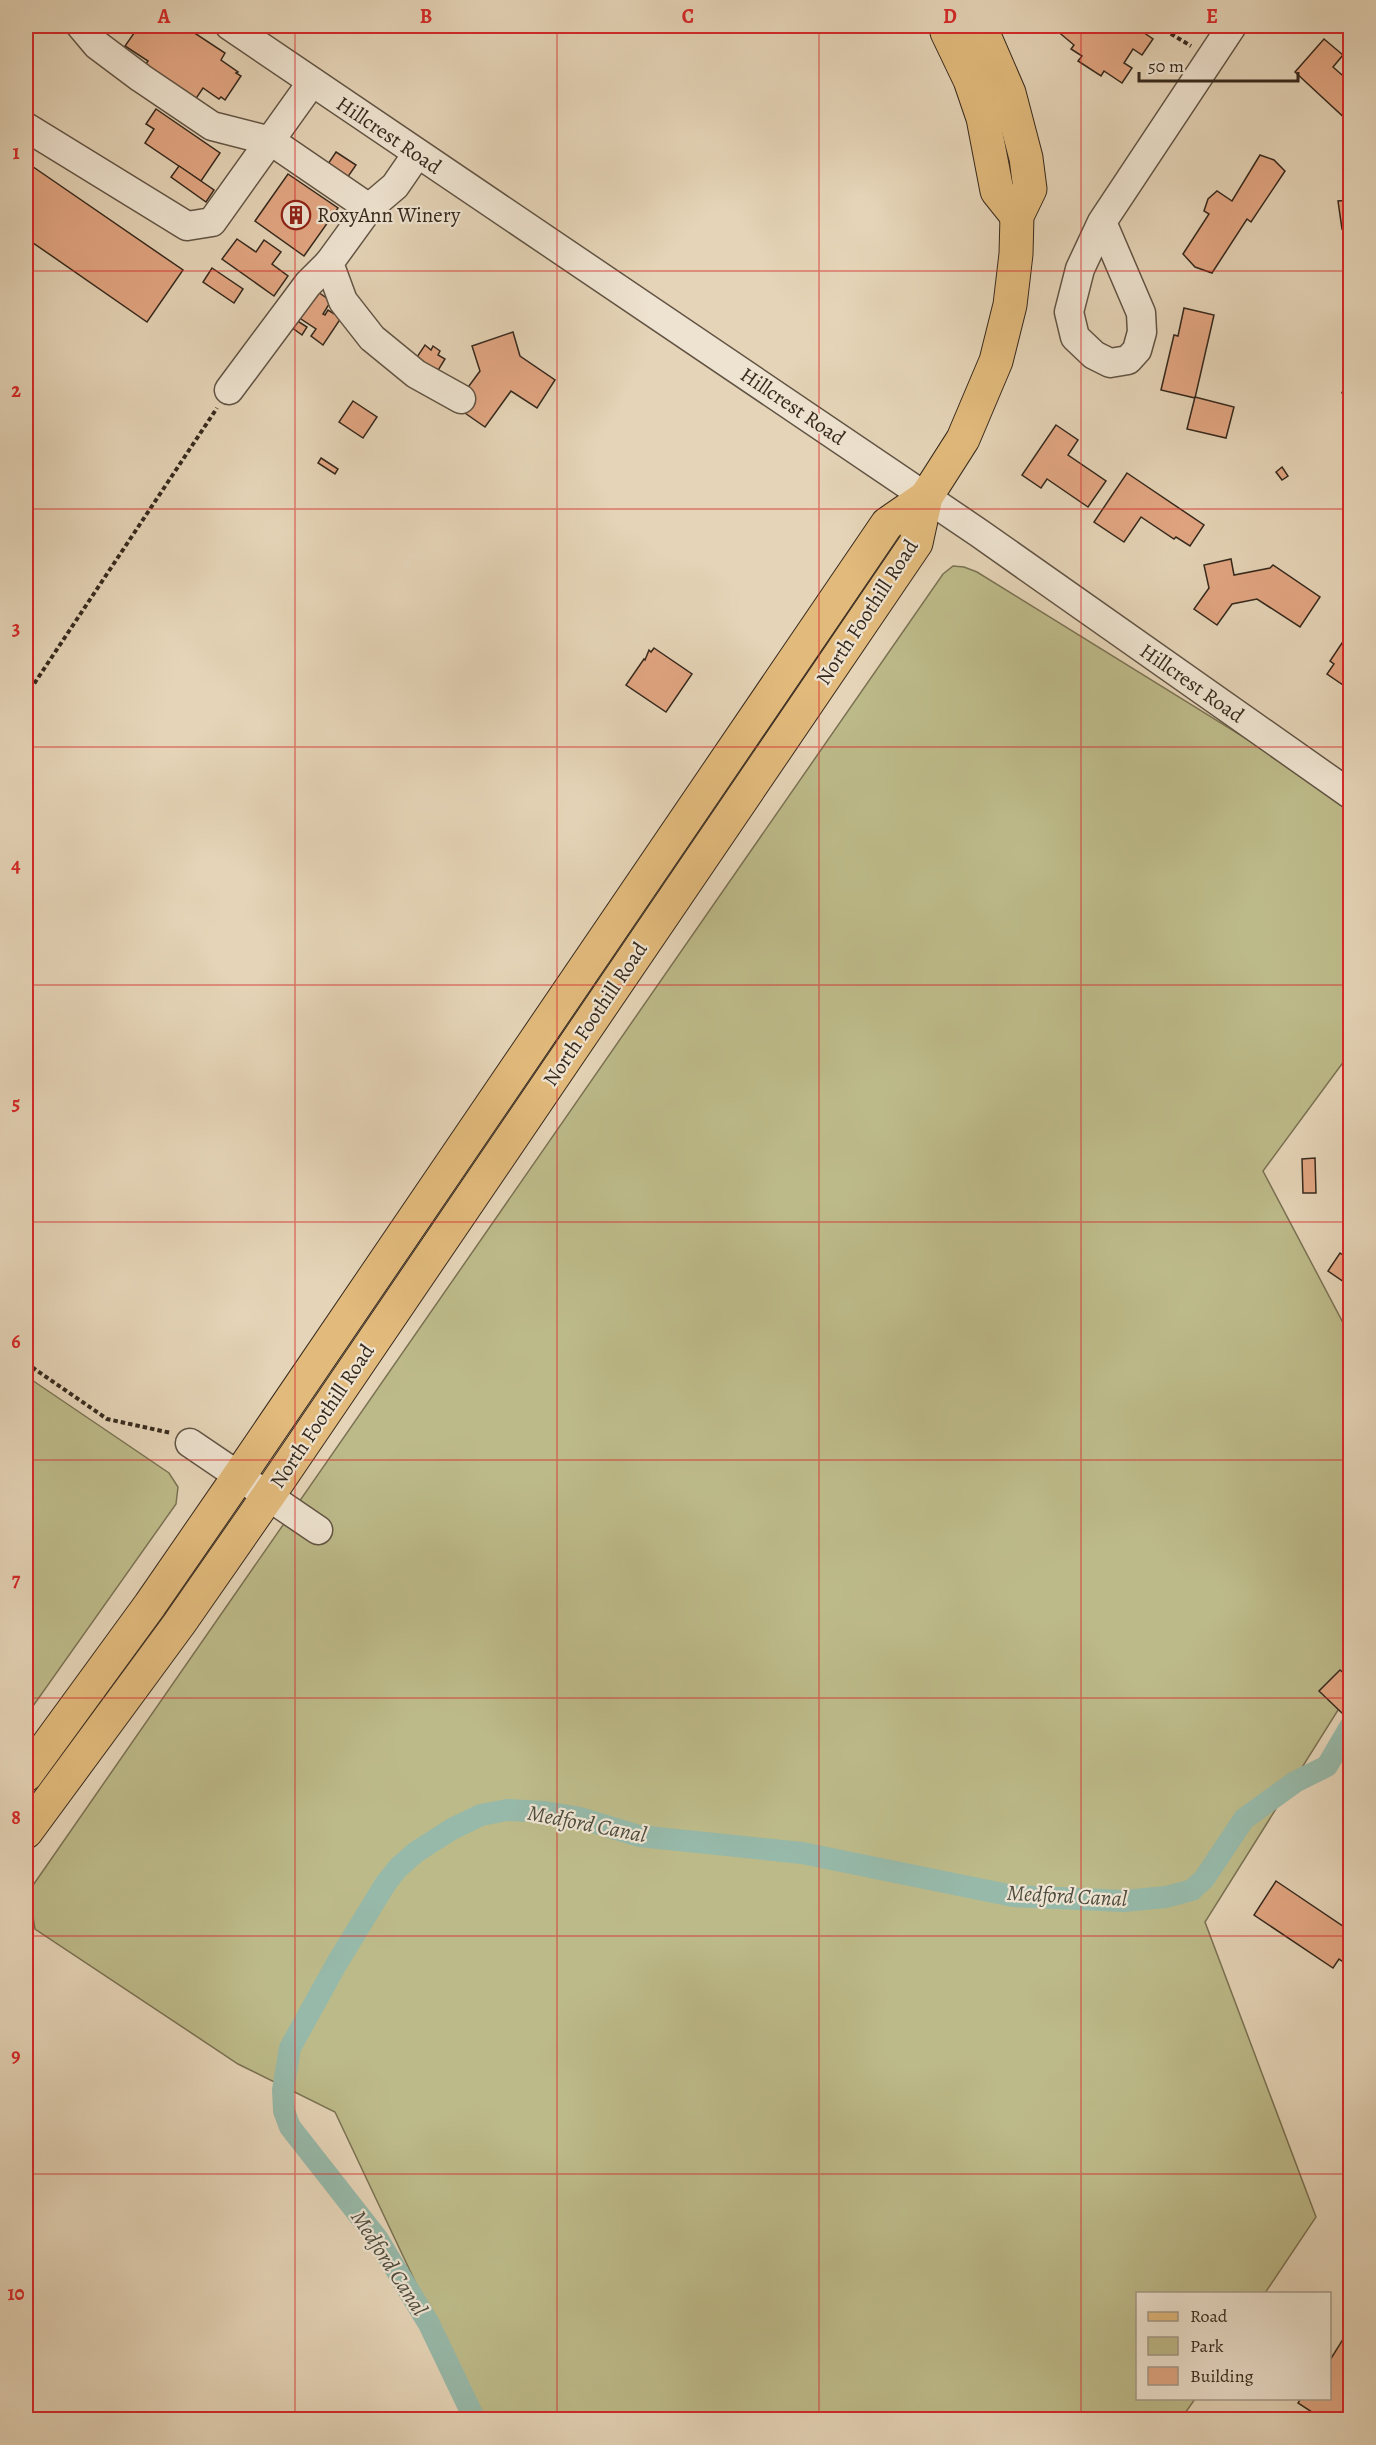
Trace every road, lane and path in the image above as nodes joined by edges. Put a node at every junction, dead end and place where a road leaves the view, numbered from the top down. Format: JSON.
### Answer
{"nodes":[{"id":1,"x":81,"y":26,"type":"edge"},
{"id":2,"x":230,"y":26,"type":"edge"},
{"id":3,"x":946,"y":26,"type":"edge"},
{"id":4,"x":980,"y":26,"type":"edge"},
{"id":5,"x":1158,"y":26,"type":"edge"},
{"id":6,"x":1232,"y":26,"type":"edge"},
{"id":7,"x":1210,"y":59,"type":"junction"},
{"id":8,"x":312,"y":82,"type":"junction"},
{"id":9,"x":26,"y":127,"type":"edge"},
{"id":10,"x":271,"y":141,"type":"junction"},
{"id":11,"x":417,"y":154,"type":"junction"},
{"id":12,"x":369,"y":208,"type":"junction"},
{"id":13,"x":1017,"y":216,"type":"junction"},
{"id":14,"x":1102,"y":222,"type":"dead end"},
{"id":15,"x":329,"y":263,"type":"junction"},
{"id":16,"x":229,"y":390,"type":"joint"},
{"id":17,"x":461,"y":399,"type":"dead end"},
{"id":18,"x":926,"y":497,"type":"junction"},
{"id":19,"x":26,"y":696,"type":"edge"},
{"id":20,"x":1350,"y":794,"type":"edge"},
{"id":21,"x":26,"y":1363,"type":"edge"},
{"id":22,"x":190,"y":1443,"type":"joint"},
{"id":23,"x":239,"y":1476,"type":"junction"},
{"id":24,"x":268,"y":1496,"type":"junction"},
{"id":25,"x":318,"y":1530,"type":"dead end"},
{"id":26,"x":26,"y":1775,"type":"edge"},
{"id":27,"x":26,"y":1832,"type":"edge"}],
"edges":[{"from":1,"to":10,"type":"street"},
{"from":2,"to":8,"type":"street","name":"Hillcrest Road"},
{"from":3,"to":13,"type":"main road"},
{"from":4,"to":13,"type":"main road"},
{"from":5,"to":7,"type":"path"},
{"from":6,"to":7,"type":"street"},
{"from":7,"to":14,"type":"street"},
{"from":8,"to":10,"type":"street"},
{"from":8,"to":11,"type":"street","name":"Hillcrest Road"},
{"from":9,"to":10,"type":"street"},
{"from":10,"to":12,"type":"street"},
{"from":11,"to":12,"type":"street"},
{"from":11,"to":18,"type":"street","name":"Hillcrest Road"},
{"from":12,"to":15,"type":"street"},
{"from":13,"to":18,"type":"main road"},
{"from":15,"to":16,"type":"street"},
{"from":15,"to":17,"type":"street"},
{"from":16,"to":19,"type":"path"},
{"from":18,"to":20,"type":"street","name":"Hillcrest Road"},
{"from":18,"to":23,"type":"main road","name":"North Foothill Road"},
{"from":18,"to":24,"type":"main road","name":"North Foothill Road"},
{"from":21,"to":22,"type":"path"},
{"from":22,"to":23,"type":"street"},
{"from":23,"to":24,"type":"street"},
{"from":23,"to":26,"type":"main road","name":"North Foothill Road"},
{"from":24,"to":25,"type":"street"},
{"from":24,"to":27,"type":"main road","name":"North Foothill Road"}]}
